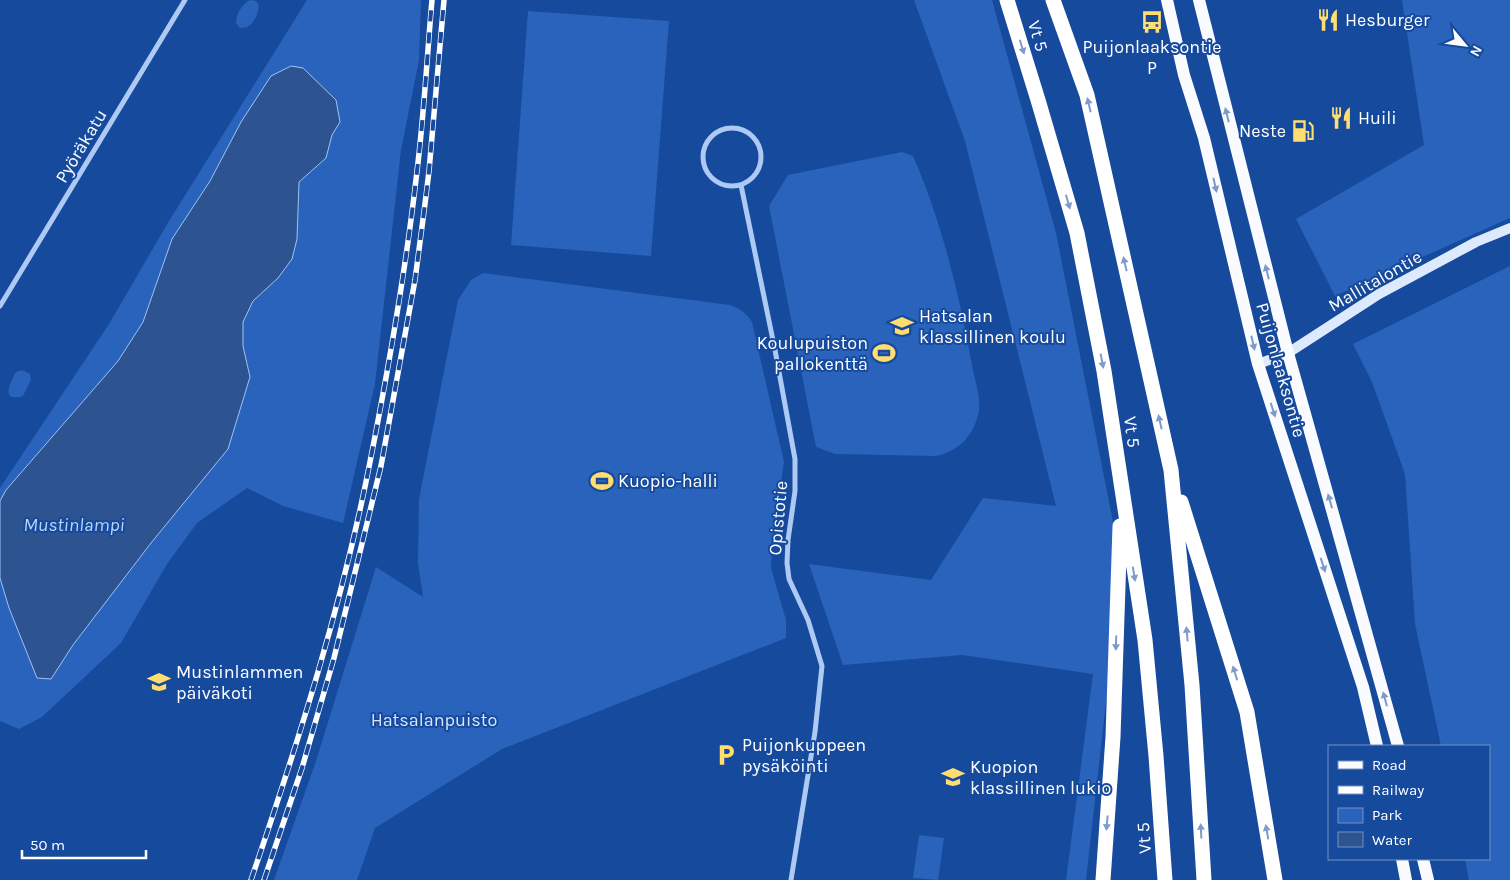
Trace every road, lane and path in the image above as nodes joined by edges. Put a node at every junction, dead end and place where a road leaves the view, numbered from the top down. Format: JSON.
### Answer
{"nodes":[{"id":1,"x":185,"y":0,"type":"edge"},
{"id":2,"x":1007,"y":0,"type":"edge"},
{"id":3,"x":1053,"y":0,"type":"edge"},
{"id":4,"x":1166,"y":0,"type":"edge"},
{"id":5,"x":1199,"y":0,"type":"edge"},
{"id":6,"x":741,"y":185,"type":"junction"},
{"id":7,"x":1510,"y":228,"type":"edge"},
{"id":8,"x":0,"y":306,"type":"edge"},
{"id":9,"x":1288,"y":353,"type":"junction"},
{"id":10,"x":1258,"y":364,"type":"junction"},
{"id":11,"x":1171,"y":470,"type":"junction"},
{"id":12,"x":1121,"y":489,"type":"junction"},
{"id":13,"x":1377,"y":745,"type":"edge"},
{"id":14,"x":1398,"y":745,"type":"edge"},
{"id":15,"x":1402,"y":860,"type":"edge"},
{"id":16,"x":1423,"y":860,"type":"edge"},
{"id":17,"x":791,"y":880,"type":"edge"},
{"id":18,"x":1103,"y":880,"type":"edge"},
{"id":19,"x":1165,"y":880,"type":"edge"},
{"id":20,"x":1204,"y":880,"type":"edge"},
{"id":21,"x":1276,"y":880,"type":"edge"},
{"id":22,"x":1406,"y":880,"type":"edge"},
{"id":23,"x":1428,"y":880,"type":"edge"}],
"edges":[{"from":1,"to":8,"type":"street","name":"Pyöräkatu"},
{"from":2,"to":12,"type":"highway","name":"Vt 5","one_way":true},
{"from":11,"to":3,"type":"highway","name":"Vt 5","one_way":true},
{"from":4,"to":10,"type":"main road","name":"Puijonlaaksontie","one_way":true},
{"from":9,"to":5,"type":"main road","name":"Puijonlaaksontie","one_way":true},
{"from":6,"to":6,"type":"street"},
{"from":6,"to":17,"type":"street","name":"Opistotie"},
{"from":7,"to":9,"type":"street","name":"Mallitalontie"},
{"from":9,"to":10,"type":"street","name":"Mallitalontie"},
{"from":14,"to":9,"type":"main road","name":"Puijonlaaksontie","one_way":true},
{"from":10,"to":13,"type":"main road","name":"Puijonlaaksontie","one_way":true},
{"from":20,"to":11,"type":"highway","name":"Vt 5","one_way":true},
{"from":21,"to":11,"type":"highway","one_way":true},
{"from":12,"to":18,"type":"highway","one_way":true},
{"from":12,"to":19,"type":"highway","name":"Vt 5","one_way":true},
{"from":15,"to":22,"type":"main road"},
{"from":16,"to":23,"type":"main road"}]}
